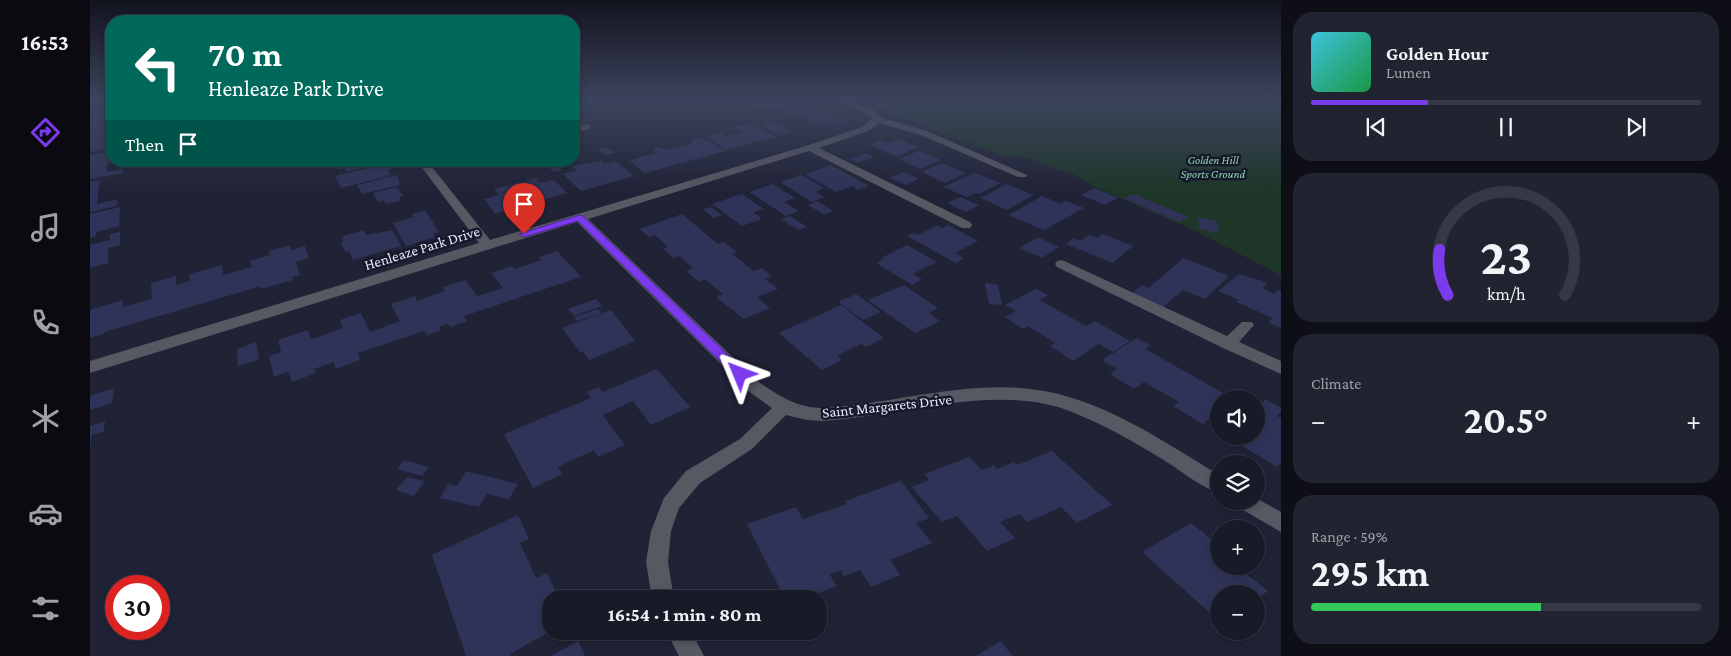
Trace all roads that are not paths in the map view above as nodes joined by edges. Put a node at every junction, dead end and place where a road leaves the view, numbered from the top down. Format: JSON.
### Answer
{"nodes":[{"id":1,"x":860,"y":131,"type":"edge"},
{"id":2,"x":915,"y":131,"type":"edge"},
{"id":3,"x":810,"y":148,"type":"junction"},
{"id":4,"x":427,"y":167,"type":"edge"},
{"id":5,"x":1022,"y":175,"type":"dead end"},
{"id":6,"x":580,"y":218,"type":"junction"},
{"id":7,"x":966,"y":224,"type":"dead end"},
{"id":8,"x":487,"y":245,"type":"junction"},
{"id":9,"x":1062,"y":264,"type":"dead end"},
{"id":10,"x":1247,"y":325,"type":"dead end"},
{"id":11,"x":1228,"y":344,"type":"junction"},
{"id":12,"x":90,"y":367,"type":"edge"},
{"id":13,"x":1281,"y":368,"type":"edge"},
{"id":14,"x":782,"y":408,"type":"junction"},
{"id":15,"x":1210,"y":480,"type":"edge"},
{"id":16,"x":1260,"y":510,"type":"edge"},
{"id":17,"x":1281,"y":523,"type":"edge"},
{"id":18,"x":662,"y":590,"type":"edge"},
{"id":19,"x":683,"y":640,"type":"edge"},
{"id":20,"x":692,"y":656,"type":"edge"}],
"edges":[{"from":1,"to":3,"type":"street","name":"Henleaze Park Drive"},
{"from":2,"to":5,"type":"street"},
{"from":3,"to":6,"type":"street","name":"Henleaze Park Drive"},
{"from":3,"to":7,"type":"street"},
{"from":4,"to":8,"type":"street"},
{"from":6,"to":8,"type":"street","name":"Henleaze Park Drive"},
{"from":6,"to":14,"type":"street","name":"Saint Margarets Drive"},
{"from":8,"to":12,"type":"street","name":"Henleaze Park Drive"},
{"from":9,"to":11,"type":"street"},
{"from":10,"to":11,"type":"street"},
{"from":11,"to":13,"type":"street"},
{"from":14,"to":15,"type":"street","name":"Saint Margarets Drive"},
{"from":14,"to":18,"type":"street"},
{"from":16,"to":17,"type":"street"},
{"from":19,"to":20,"type":"street"}]}
